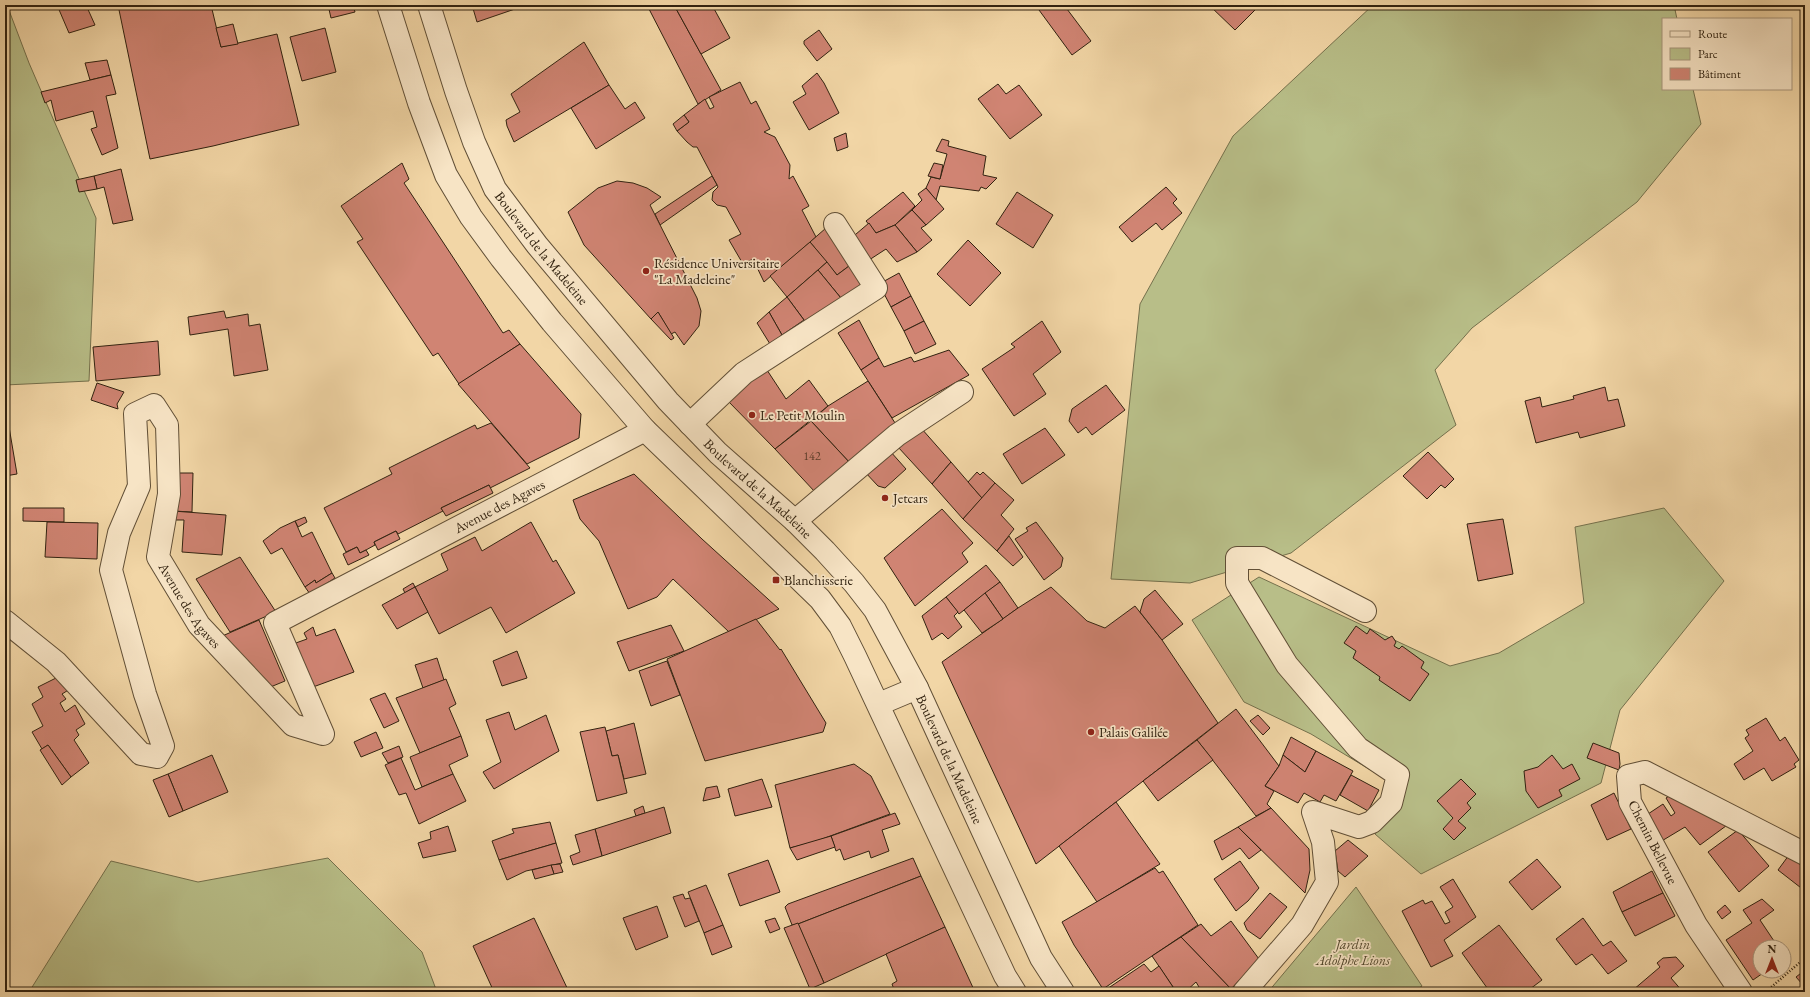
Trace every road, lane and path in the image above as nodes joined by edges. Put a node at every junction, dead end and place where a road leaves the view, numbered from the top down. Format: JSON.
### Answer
{"nodes":[{"id":1,"x":388,"y":5,"type":"edge"},
{"id":2,"x":429,"y":5,"type":"edge"},
{"id":3,"x":835,"y":224,"type":"dead end"},
{"id":4,"x":962,"y":392,"type":"dead end"},
{"id":5,"x":690,"y":424,"type":"junction"},
{"id":6,"x":645,"y":430,"type":"junction"},
{"id":7,"x":795,"y":521,"type":"junction"},
{"id":8,"x":1365,"y":611,"type":"dead end"},
{"id":9,"x":5,"y":620,"type":"edge"},
{"id":10,"x":917,"y":688,"type":"junction"},
{"id":11,"x":879,"y":704,"type":"junction"},
{"id":12,"x":1805,"y":854,"type":"edge"},
{"id":13,"x":1805,"y":958,"type":"edge"},
{"id":14,"x":1015,"y":992,"type":"edge"},
{"id":15,"x":1063,"y":992,"type":"edge"},
{"id":16,"x":1244,"y":992,"type":"edge"},
{"id":17,"x":1741,"y":992,"type":"edge"},
{"id":18,"x":1765,"y":992,"type":"edge"}],
"edges":[{"from":1,"to":6,"type":"street"},
{"from":2,"to":5,"type":"street","name":"Boulevard de la Madeleine"},
{"from":3,"to":5,"type":"street"},
{"from":4,"to":7,"type":"street"},
{"from":5,"to":7,"type":"street","name":"Boulevard de la Madeleine"},
{"from":6,"to":9,"type":"street","name":"Avenue des Agaves"},
{"from":6,"to":11,"type":"street"},
{"from":7,"to":10,"type":"street","name":"Boulevard de la Madeleine"},
{"from":8,"to":16,"type":"street"},
{"from":10,"to":11,"type":"street"},
{"from":10,"to":15,"type":"street","name":"Boulevard de la Madeleine"},
{"from":11,"to":14,"type":"street"},
{"from":12,"to":17,"type":"street","name":"Chemin Bellevue"},
{"from":13,"to":18,"type":"path"}]}
